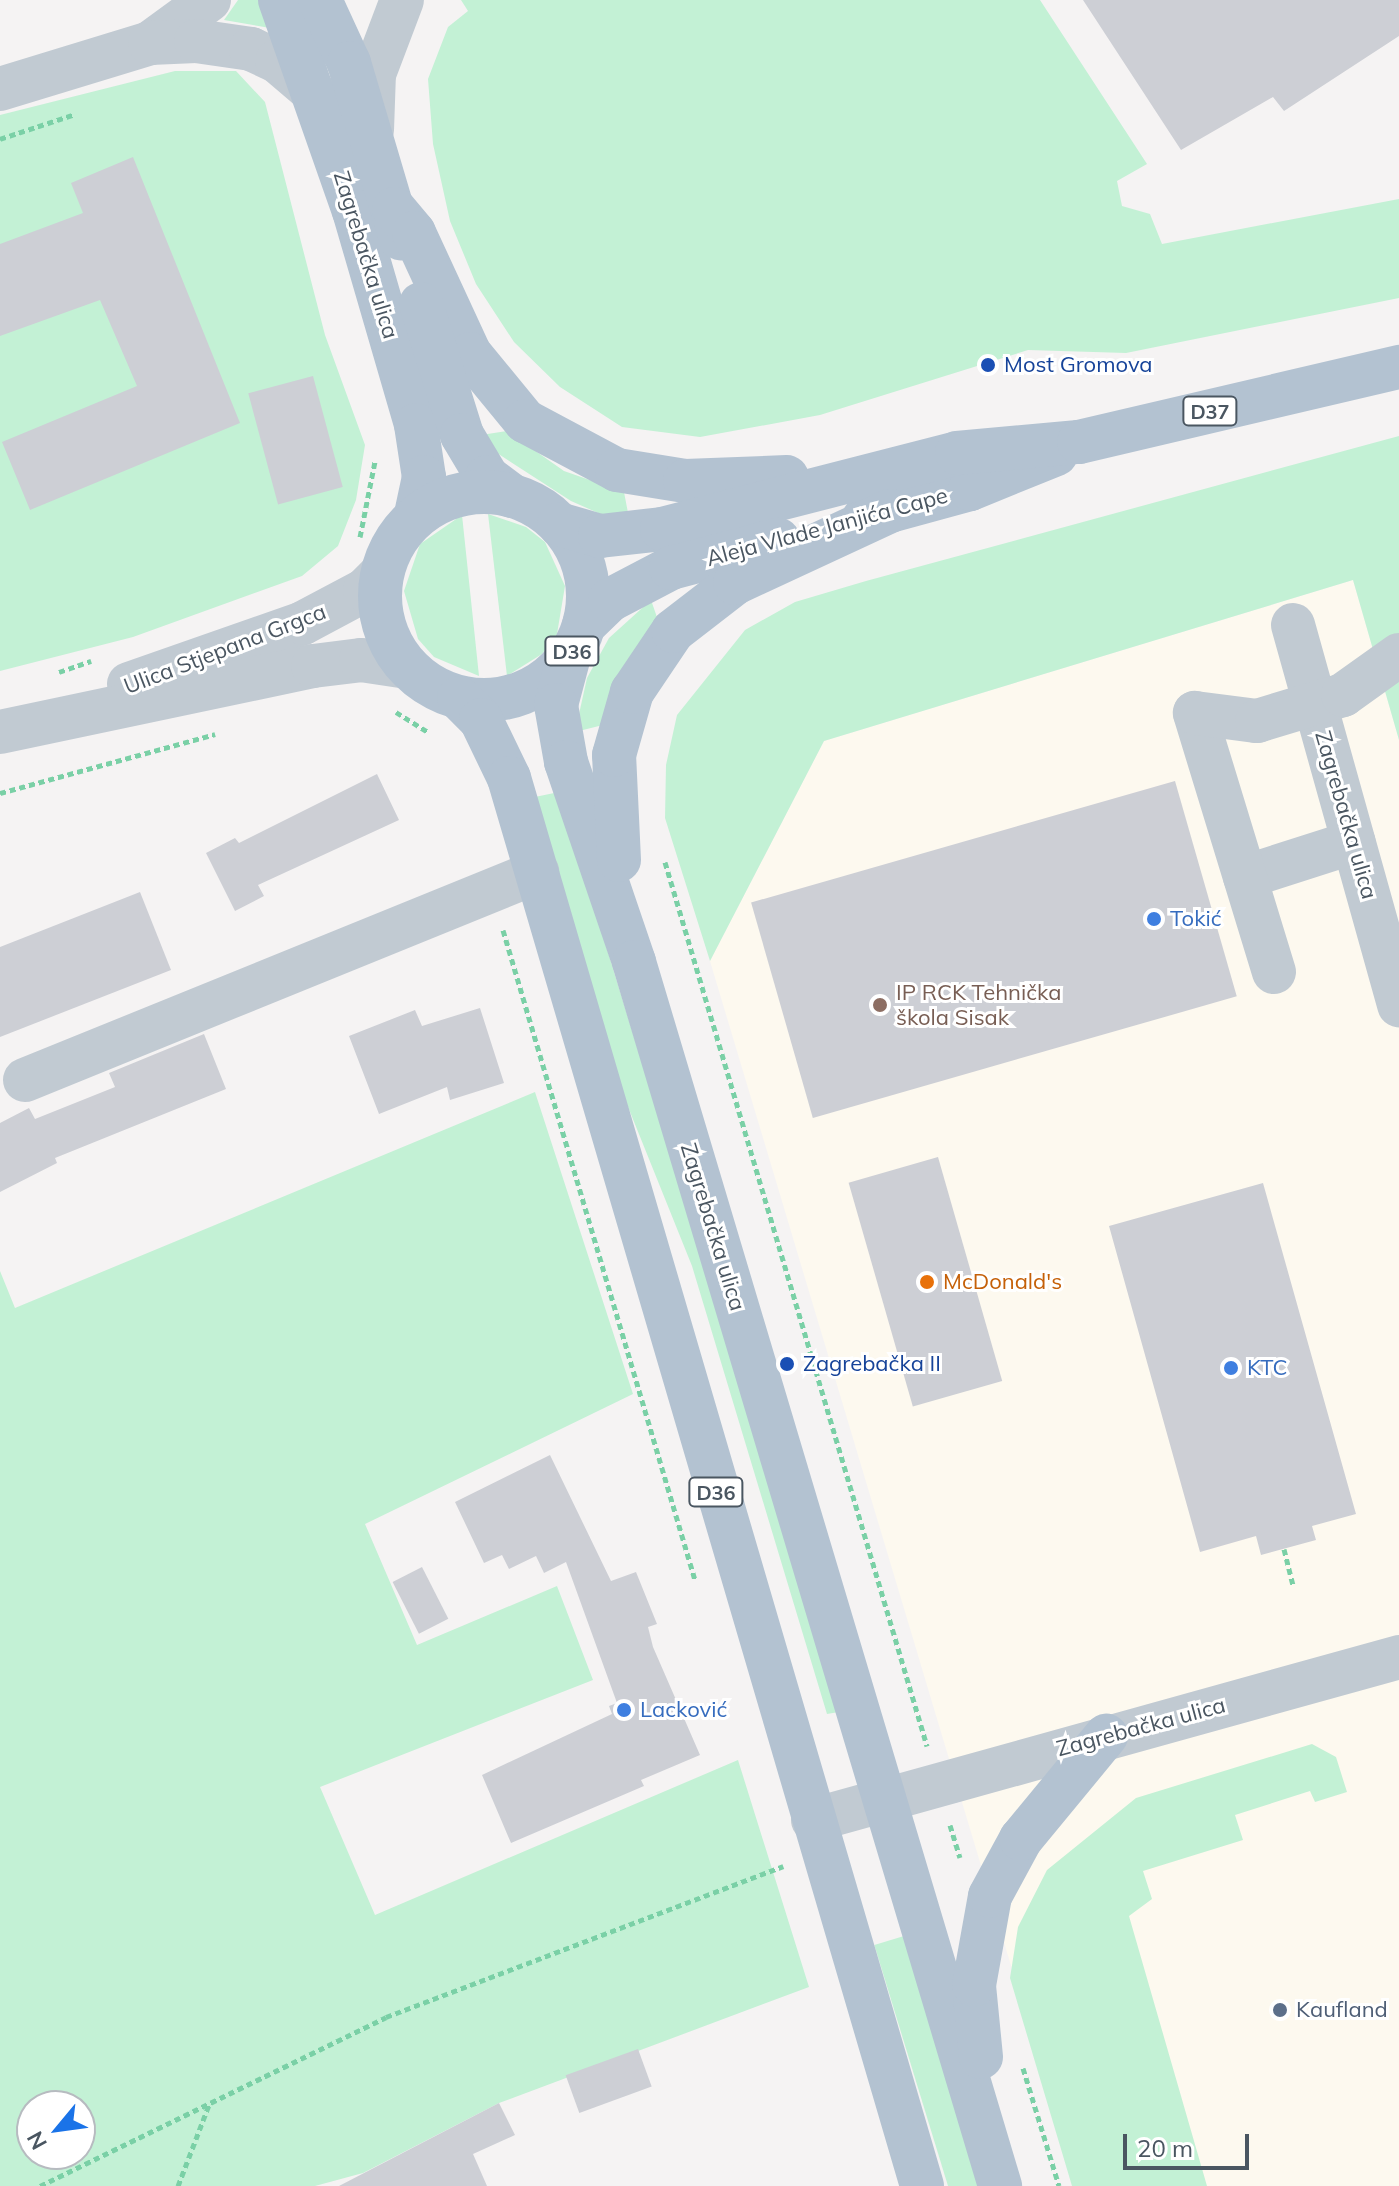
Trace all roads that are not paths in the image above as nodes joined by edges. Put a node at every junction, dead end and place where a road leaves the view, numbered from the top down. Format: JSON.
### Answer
{"nodes":[{"id":1,"x":209,"y":0,"type":"edge"},
{"id":2,"x":280,"y":0,"type":"edge"},
{"id":3,"x":320,"y":0,"type":"edge"},
{"id":4,"x":402,"y":0,"type":"edge"},
{"id":5,"x":150,"y":43,"type":"junction"},
{"id":6,"x":0,"y":89,"type":"edge"},
{"id":7,"x":317,"y":95,"type":"junction"},
{"id":8,"x":372,"y":133,"type":"junction"},
{"id":9,"x":394,"y":209,"type":"junction"},
{"id":10,"x":1399,"y":367,"type":"edge"},
{"id":11,"x":1079,"y":442,"type":"junction"},
{"id":12,"x":845,"y":483,"type":"junction"},
{"id":13,"x":512,"y":496,"type":"junction"},
{"id":14,"x":890,"y":511,"type":"junction"},
{"id":15,"x":416,"y":516,"type":"junction"},
{"id":16,"x":559,"y":524,"type":"junction"},
{"id":17,"x":366,"y":563,"type":"junction"},
{"id":18,"x":1293,"y":625,"type":"dead end"},
{"id":19,"x":577,"y":640,"type":"junction"},
{"id":20,"x":1399,"y":655,"type":"edge"},
{"id":21,"x":407,"y":667,"type":"junction"},
{"id":22,"x":459,"y":698,"type":"junction"},
{"id":23,"x":1315,"y":704,"type":"junction"},
{"id":24,"x":63,"y":716,"type":"junction"},
{"id":25,"x":0,"y":732,"type":"edge"},
{"id":26,"x":1354,"y":842,"type":"junction"},
{"id":27,"x":537,"y":872,"type":"junction"},
{"id":28,"x":1245,"y":877,"type":"junction"},
{"id":29,"x":634,"y":962,"type":"junction"},
{"id":30,"x":1274,"y":972,"type":"dead end"},
{"id":31,"x":1399,"y":1005,"type":"edge"},
{"id":32,"x":25,"y":1080,"type":"dead end"},
{"id":33,"x":1399,"y":1657,"type":"edge"},
{"id":34,"x":1106,"y":1736,"type":"junction"},
{"id":35,"x":884,"y":1800,"type":"junction"},
{"id":36,"x":813,"y":1820,"type":"junction"},
{"id":37,"x":975,"y":2103,"type":"junction"},
{"id":38,"x":922,"y":2186,"type":"edge"},
{"id":39,"x":1000,"y":2186,"type":"edge"}],
"edges":[{"from":1,"to":5,"type":"street"},
{"from":2,"to":7,"type":"main road","name":"Zagrebačka ulica"},
{"from":3,"to":8,"type":"main road","name":"Zagrebačka ulica"},
{"from":4,"to":8,"type":"street"},
{"from":5,"to":6,"type":"street"},
{"from":5,"to":7,"type":"street"},
{"from":7,"to":15,"type":"main road","name":"Zagrebačka ulica"},
{"from":8,"to":9,"type":"main road","name":"Zagrebačka ulica"},
{"from":9,"to":12,"type":"main road"},
{"from":9,"to":13,"type":"main road","name":"Zagrebačka ulica"},
{"from":10,"to":11,"type":"main road","name":"Aleja Vlade Janjića Cape","number":"D37"},
{"from":11,"to":12,"type":"main road","name":"Aleja Vlade Janjića Cape"},
{"from":11,"to":14,"type":"main road","name":"Aleja Vlade Janjića Cape","number":"D37"},
{"from":12,"to":16,"type":"main road","name":"Aleja Vlade Janjića Cape"},
{"from":13,"to":15,"type":"main road"},
{"from":13,"to":16,"type":"main road"},
{"from":14,"to":19,"type":"main road","name":"Aleja Vlade Janjića Cape"},
{"from":14,"to":29,"type":"main road"},
{"from":15,"to":17,"type":"main road"},
{"from":16,"to":19,"type":"main road","number":"D36"},
{"from":17,"to":21,"type":"main road"},
{"from":17,"to":24,"type":"street","name":"Ulica Stjepana Grgca"},
{"from":18,"to":23,"type":"street","name":"Zagrebačka ulica"},
{"from":19,"to":22,"type":"main road","number":"D36"},
{"from":19,"to":29,"type":"main road","name":"Zagrebačka ulica","number":"D36"},
{"from":20,"to":23,"type":"street"},
{"from":21,"to":22,"type":"main road","number":"D36"},
{"from":21,"to":24,"type":"street","name":"Ulica Stjepana Grgca"},
{"from":22,"to":27,"type":"main road","number":"D36"},
{"from":23,"to":26,"type":"street","name":"Zagrebačka ulica"},
{"from":23,"to":28,"type":"street"},
{"from":24,"to":25,"type":"street","name":"Ulica Stjepana Grgca"},
{"from":26,"to":28,"type":"street"},
{"from":26,"to":31,"type":"street","name":"Zagrebačka ulica"},
{"from":27,"to":32,"type":"street"},
{"from":27,"to":36,"type":"main road","number":"D36"},
{"from":28,"to":30,"type":"street"},
{"from":29,"to":35,"type":"main road","name":"Zagrebačka ulica","number":"D36"},
{"from":33,"to":34,"type":"street","name":"Zagrebačka ulica"},
{"from":34,"to":35,"type":"street","name":"Zagrebačka ulica"},
{"from":34,"to":37,"type":"main road"},
{"from":35,"to":36,"type":"street","name":"Zagrebačka ulica"},
{"from":35,"to":37,"type":"main road","name":"Zagrebačka ulica","number":"D36"},
{"from":36,"to":38,"type":"main road","number":"D36"},
{"from":37,"to":39,"type":"main road","name":"Zagrebačka ulica","number":"D36"}]}
